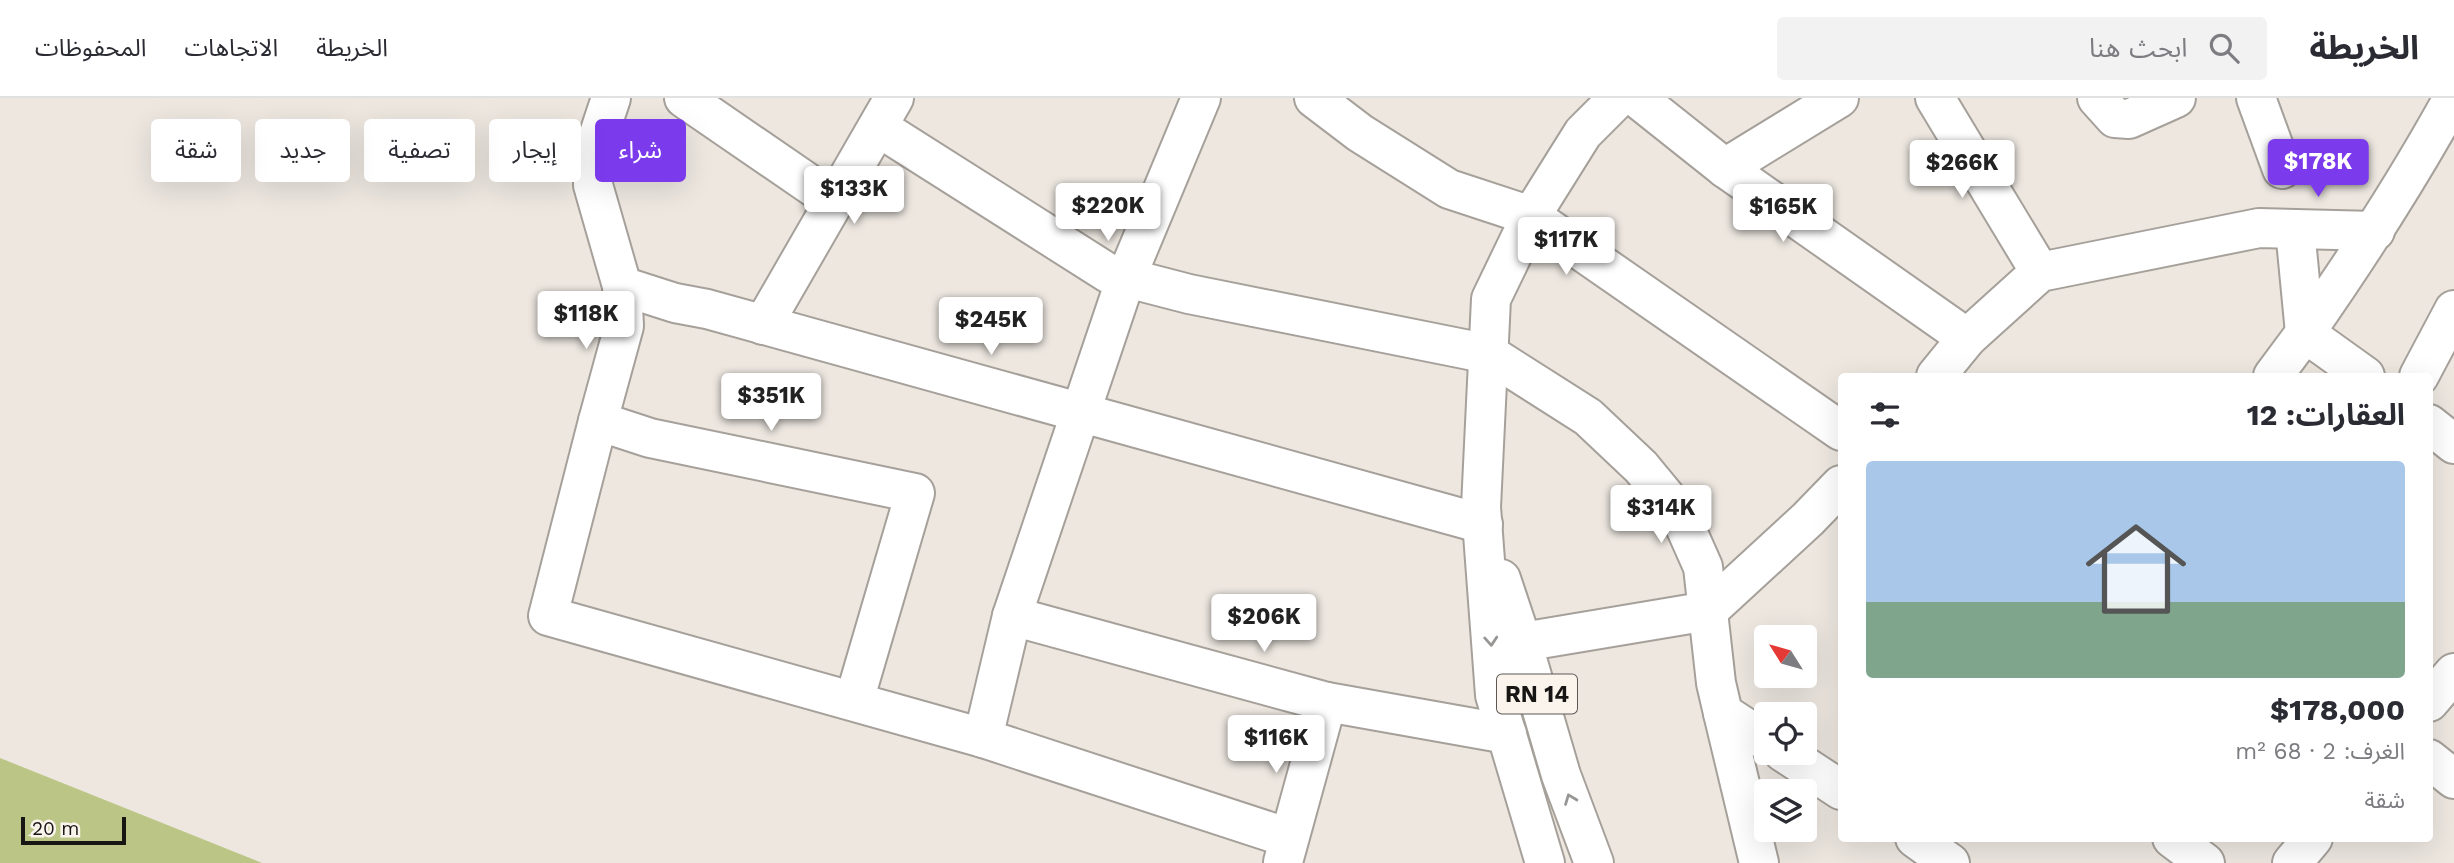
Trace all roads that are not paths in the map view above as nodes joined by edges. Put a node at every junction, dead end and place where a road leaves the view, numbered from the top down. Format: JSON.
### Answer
{"nodes":[{"id":1,"x":611,"y":98,"type":"edge"},
{"id":2,"x":684,"y":98,"type":"edge"},
{"id":3,"x":1201,"y":98,"type":"edge"},
{"id":4,"x":1314,"y":98,"type":"edge"},
{"id":5,"x":1618,"y":98,"type":"edge"},
{"id":6,"x":1637,"y":98,"type":"edge"},
{"id":7,"x":1839,"y":98,"type":"edge"},
{"id":8,"x":1935,"y":98,"type":"edge"},
{"id":9,"x":2097,"y":98,"type":"edge"},
{"id":10,"x":2176,"y":98,"type":"edge"},
{"id":11,"x":2256,"y":98,"type":"edge"},
{"id":12,"x":2453,"y":98,"type":"edge"},
{"id":13,"x":886,"y":113,"type":"edge"},
{"id":14,"x":1726,"y":168,"type":"junction"},
{"id":15,"x":2282,"y":169,"type":"dead end"},
{"id":16,"x":834,"y":201,"type":"junction"},
{"id":17,"x":1531,"y":216,"type":"junction"},
{"id":18,"x":2295,"y":229,"type":"junction"},
{"id":19,"x":2375,"y":231,"type":"junction"},
{"id":20,"x":2040,"y":272,"type":"junction"},
{"id":21,"x":1125,"y":278,"type":"junction"},
{"id":22,"x":622,"y":286,"type":"junction"},
{"id":23,"x":2454,"y":310,"type":"edge"},
{"id":24,"x":763,"y":325,"type":"junction"},
{"id":25,"x":2305,"y":333,"type":"junction"},
{"id":26,"x":1967,"y":338,"type":"junction"},
{"id":27,"x":1489,"y":354,"type":"junction"},
{"id":28,"x":1938,"y":373,"type":"edge"},
{"id":29,"x":2275,"y":373,"type":"edge"},
{"id":30,"x":2360,"y":373,"type":"edge"},
{"id":31,"x":2421,"y":373,"type":"edge"},
{"id":32,"x":1081,"y":412,"type":"junction"},
{"id":33,"x":598,"y":422,"type":"junction"},
{"id":34,"x":2433,"y":427,"type":"edge"},
{"id":35,"x":1838,"y":430,"type":"edge"},
{"id":36,"x":2454,"y":444,"type":"edge"},
{"id":37,"x":1838,"y":488,"type":"edge"},
{"id":38,"x":1483,"y":524,"type":"junction"},
{"id":39,"x":1709,"y":611,"type":"junction"},
{"id":40,"x":1012,"y":616,"type":"junction"},
{"id":41,"x":1522,"y":642,"type":"junction"},
{"id":42,"x":2454,"y":673,"type":"edge"},
{"id":43,"x":2433,"y":697,"type":"edge"},
{"id":44,"x":854,"y":701,"type":"junction"},
{"id":45,"x":1327,"y":702,"type":"junction"},
{"id":46,"x":1723,"y":713,"type":"junction"},
{"id":47,"x":1754,"y":733,"type":"edge"},
{"id":48,"x":1507,"y":734,"type":"junction"},
{"id":49,"x":983,"y":738,"type":"junction"},
{"id":50,"x":2433,"y":762,"type":"edge"},
{"id":51,"x":1803,"y":765,"type":"edge"},
{"id":52,"x":2454,"y":779,"type":"edge"},
{"id":53,"x":1838,"y":788,"type":"edge"},
{"id":54,"x":2177,"y":842,"type":"edge"},
{"id":55,"x":2309,"y":842,"type":"edge"},
{"id":56,"x":1286,"y":851,"type":"edge"},
{"id":57,"x":1545,"y":863,"type":"edge"},
{"id":58,"x":1594,"y":863,"type":"edge"},
{"id":59,"x":1759,"y":863,"type":"edge"},
{"id":60,"x":2205,"y":863,"type":"edge"},
{"id":61,"x":2292,"y":863,"type":"edge"}],
"edges":[{"from":1,"to":22,"type":"street"},
{"from":2,"to":16,"type":"street"},
{"from":3,"to":21,"type":"street"},
{"from":4,"to":17,"type":"street"},
{"from":5,"to":17,"type":"street","number":"RN 14"},
{"from":6,"to":14,"type":"street"},
{"from":7,"to":14,"type":"street"},
{"from":8,"to":20,"type":"street"},
{"from":9,"to":10,"type":"street"},
{"from":11,"to":15,"type":"street"},
{"from":12,"to":19,"type":"street"},
{"from":13,"to":16,"type":"street"},
{"from":13,"to":21,"type":"street"},
{"from":14,"to":26,"type":"street"},
{"from":16,"to":24,"type":"street"},
{"from":17,"to":27,"type":"street","number":"RN 14"},
{"from":17,"to":35,"type":"street"},
{"from":18,"to":19,"type":"street"},
{"from":18,"to":20,"type":"street"},
{"from":18,"to":25,"type":"street"},
{"from":19,"to":25,"type":"street"},
{"from":20,"to":26,"type":"street"},
{"from":21,"to":27,"type":"street"},
{"from":21,"to":32,"type":"street"},
{"from":22,"to":24,"type":"street"},
{"from":22,"to":33,"type":"street"},
{"from":23,"to":31,"type":"street"},
{"from":24,"to":32,"type":"street"},
{"from":25,"to":29,"type":"street"},
{"from":25,"to":30,"type":"street"},
{"from":26,"to":28,"type":"street"},
{"from":27,"to":38,"type":"street","number":"RN 14"},
{"from":27,"to":39,"type":"street"},
{"from":32,"to":38,"type":"street"},
{"from":32,"to":40,"type":"street"},
{"from":33,"to":44,"type":"street"},
{"from":33,"to":44,"type":"street"},
{"from":34,"to":36,"type":"street"},
{"from":37,"to":39,"type":"street"},
{"from":38,"to":41,"type":"street","number":"RN 14"},
{"from":38,"to":48,"type":"street","number":"RN 14","one_way":true},
{"from":39,"to":41,"type":"street"},
{"from":39,"to":46,"type":"street"},
{"from":40,"to":45,"type":"street"},
{"from":40,"to":49,"type":"street"},
{"from":58,"to":41,"type":"street","number":"RN 14","one_way":true},
{"from":42,"to":43,"type":"street"},
{"from":44,"to":49,"type":"street"},
{"from":45,"to":48,"type":"street"},
{"from":45,"to":56,"type":"street"},
{"from":46,"to":47,"type":"street"},
{"from":46,"to":59,"type":"street"},
{"from":48,"to":57,"type":"street","number":"RN 14"},
{"from":49,"to":56,"type":"street"},
{"from":50,"to":52,"type":"street"},
{"from":51,"to":53,"type":"street"},
{"from":54,"to":60,"type":"street"},
{"from":55,"to":61,"type":"street"}]}
